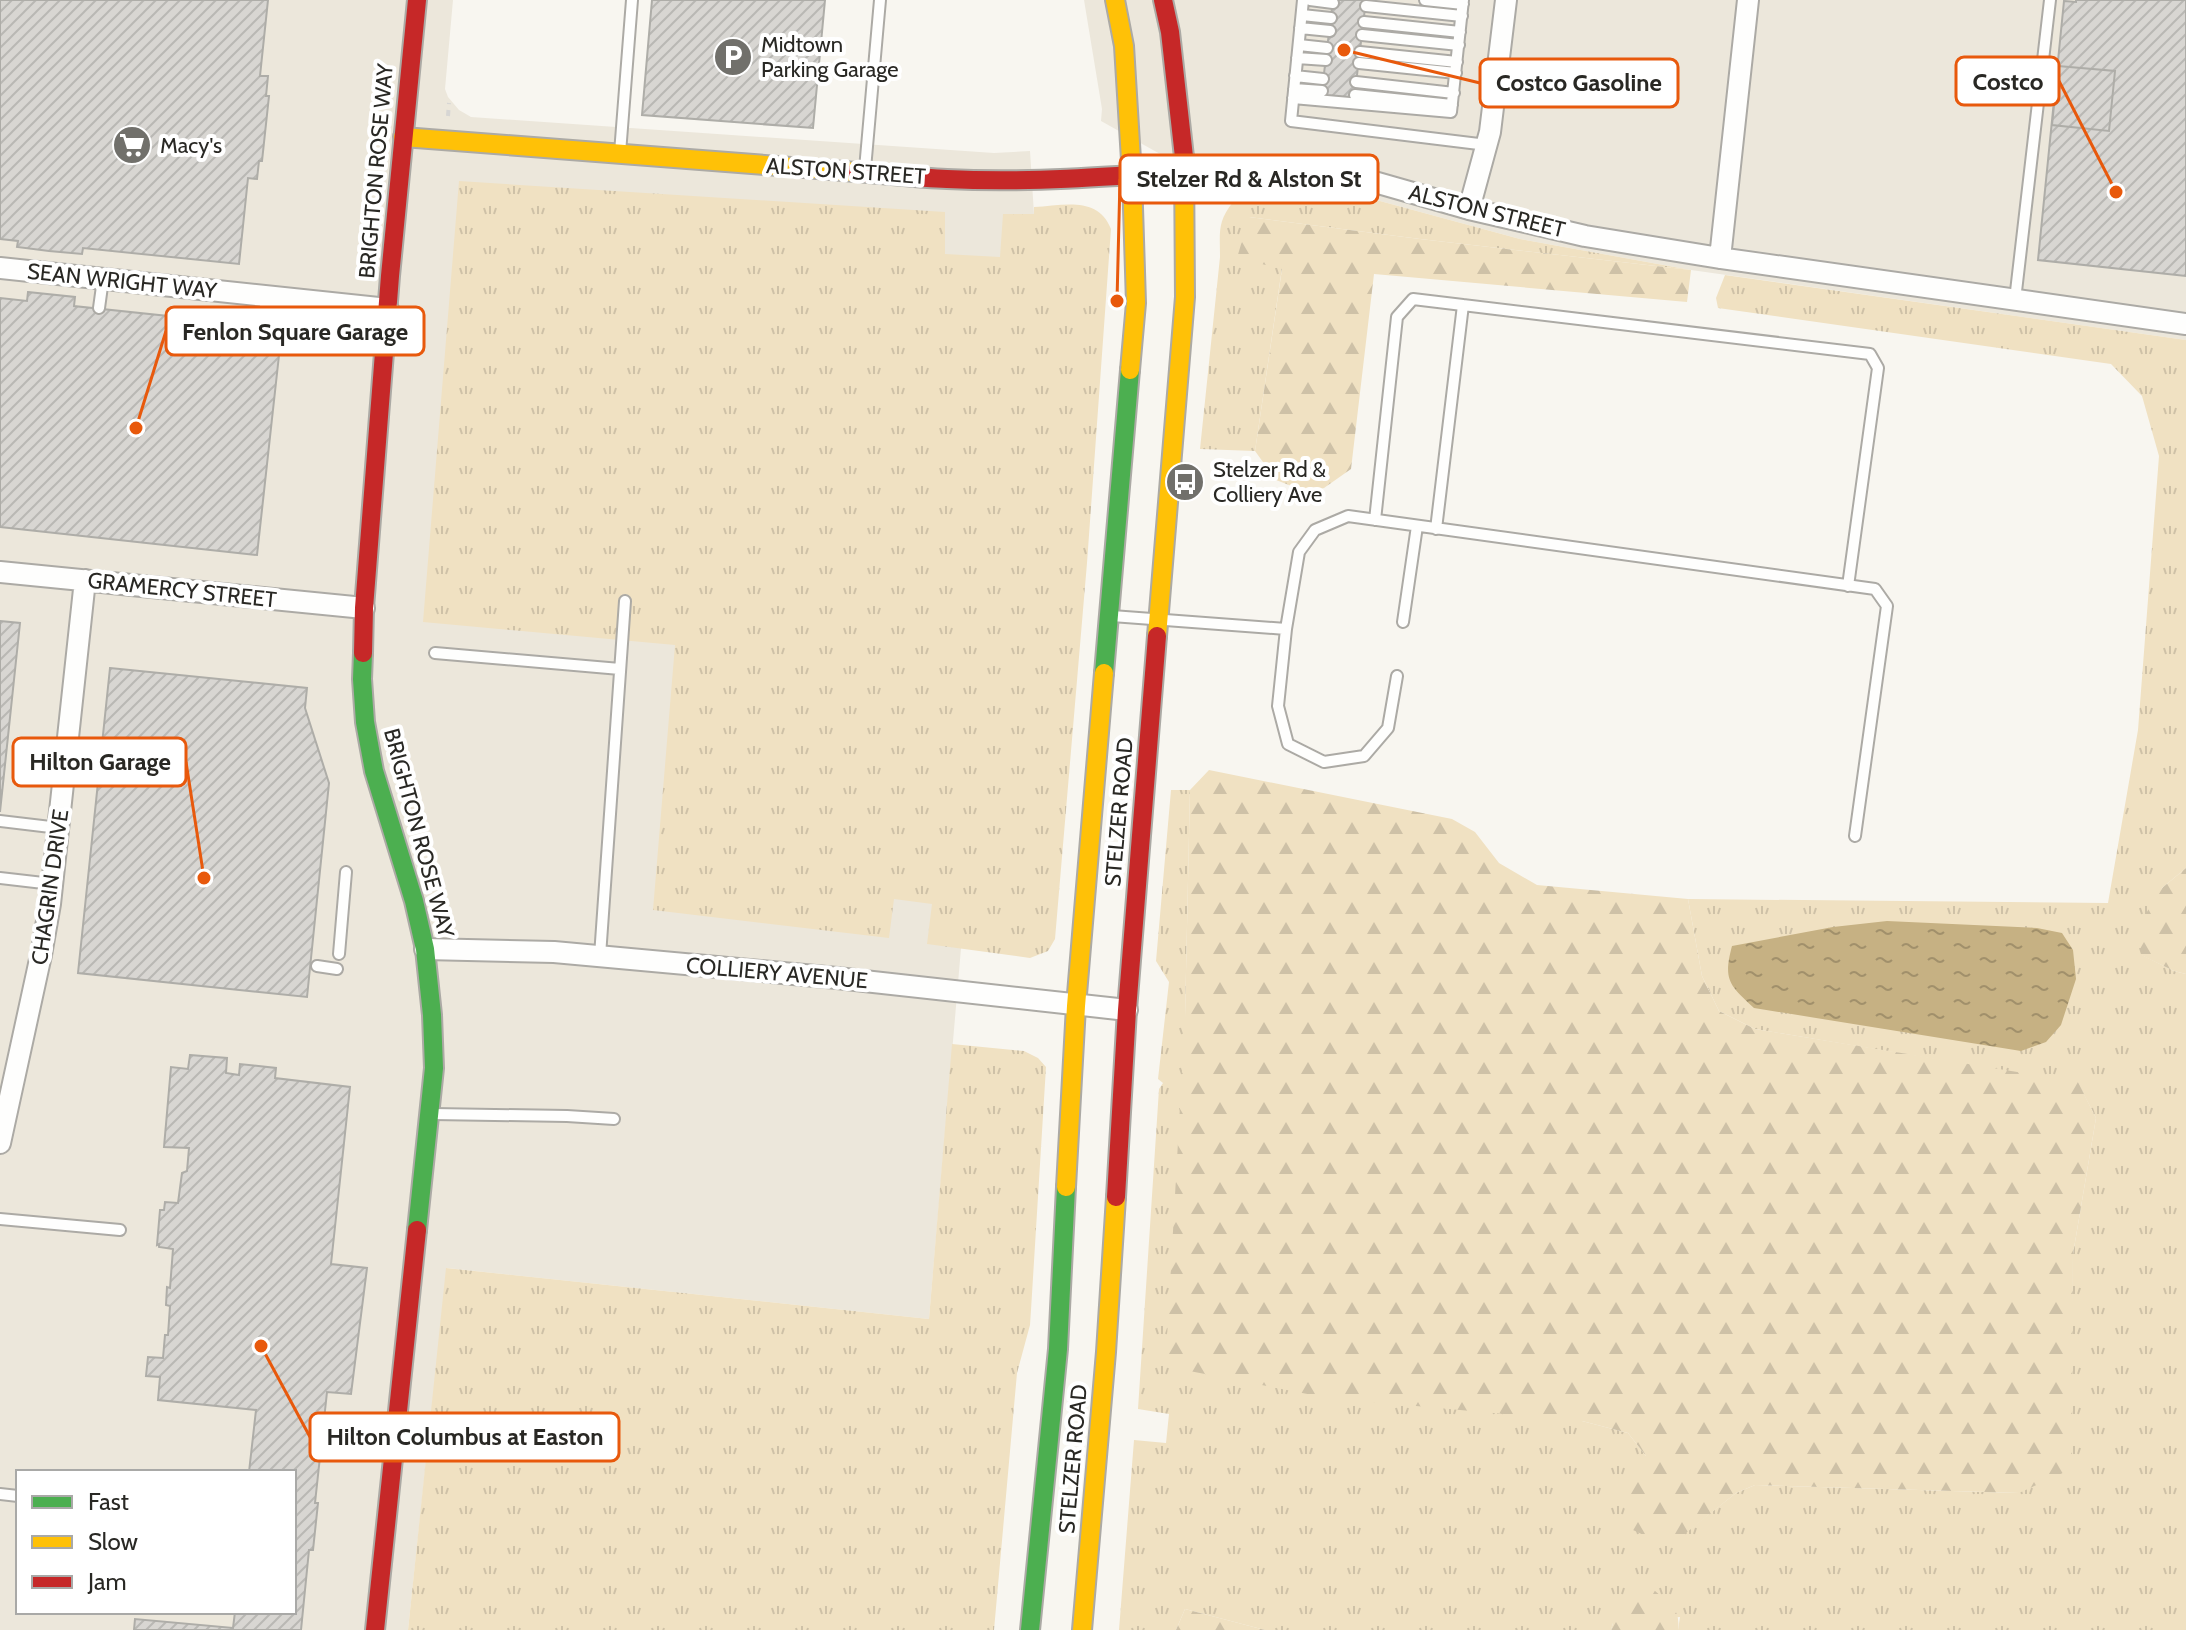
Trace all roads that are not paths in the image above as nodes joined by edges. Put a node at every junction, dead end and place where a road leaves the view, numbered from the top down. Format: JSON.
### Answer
{"nodes":[{"id":1,"x":417,"y":0,"type":"edge"},
{"id":2,"x":632,"y":0,"type":"edge"},
{"id":3,"x":880,"y":0,"type":"edge"},
{"id":4,"x":1115,"y":0,"type":"edge"},
{"id":5,"x":1163,"y":0,"type":"edge"},
{"id":6,"x":1303,"y":0,"type":"edge"},
{"id":7,"x":1310,"y":0,"type":"edge"},
{"id":8,"x":1425,"y":0,"type":"edge"},
{"id":9,"x":1506,"y":0,"type":"edge"},
{"id":10,"x":1748,"y":0,"type":"edge"},
{"id":11,"x":2050,"y":0,"type":"edge"},
{"id":12,"x":1463,"y":2,"type":"edge"},
{"id":13,"x":1333,"y":3,"type":"dead end"},
{"id":14,"x":1366,"y":6,"type":"dead end"},
{"id":15,"x":1302,"y":15,"type":"junction"},
{"id":16,"x":1462,"y":16,"type":"junction"},
{"id":17,"x":1331,"y":18,"type":"dead end"},
{"id":18,"x":1364,"y":22,"type":"dead end"},
{"id":19,"x":1300,"y":28,"type":"junction"},
{"id":20,"x":1330,"y":31,"type":"dead end"},
{"id":21,"x":1460,"y":32,"type":"junction"},
{"id":22,"x":1362,"y":35,"type":"dead end"},
{"id":23,"x":1299,"y":45,"type":"junction"},
{"id":24,"x":1459,"y":45,"type":"junction"},
{"id":25,"x":1327,"y":48,"type":"dead end"},
{"id":26,"x":1297,"y":58,"type":"junction"},
{"id":27,"x":1360,"y":58,"type":"dead end"},
{"id":28,"x":1326,"y":60,"type":"dead end"},
{"id":29,"x":1456,"y":68,"type":"junction"},
{"id":30,"x":1295,"y":76,"type":"junction"},
{"id":31,"x":1323,"y":79,"type":"dead end"},
{"id":32,"x":1356,"y":82,"type":"dead end"},
{"id":33,"x":1322,"y":91,"type":"dead end"},
{"id":34,"x":1454,"y":93,"type":"junction"},
{"id":35,"x":1294,"y":94,"type":"junction"},
{"id":36,"x":1355,"y":95,"type":"dead end"},
{"id":37,"x":1452,"y":105,"type":"junction"},
{"id":38,"x":403,"y":137,"type":"junction"},
{"id":39,"x":1487,"y":145,"type":"junction"},
{"id":40,"x":620,"y":154,"type":"junction"},
{"id":41,"x":1186,"y":171,"type":"junction"},
{"id":42,"x":864,"y":173,"type":"junction"},
{"id":43,"x":1132,"y":176,"type":"junction"},
{"id":44,"x":1469,"y":209,"type":"junction"},
{"id":45,"x":1720,"y":258,"type":"junction"},
{"id":46,"x":0,"y":268,"type":"edge"},
{"id":47,"x":103,"y":279,"type":"junction"},
{"id":48,"x":266,"y":297,"type":"junction"},
{"id":49,"x":2015,"y":300,"type":"junction"},
{"id":50,"x":1463,"y":305,"type":"junction"},
{"id":51,"x":99,"y":308,"type":"dead end"},
{"id":52,"x":388,"y":309,"type":"junction"},
{"id":53,"x":2186,"y":324,"type":"edge"},
{"id":54,"x":263,"y":326,"type":"dead end"},
{"id":55,"x":1375,"y":520,"type":"junction"},
{"id":56,"x":1417,"y":526,"type":"junction"},
{"id":57,"x":1436,"y":529,"type":"junction"},
{"id":58,"x":0,"y":572,"type":"edge"},
{"id":59,"x":85,"y":580,"type":"junction"},
{"id":60,"x":1848,"y":586,"type":"junction"},
{"id":61,"x":625,"y":601,"type":"dead end"},
{"id":62,"x":364,"y":608,"type":"junction"},
{"id":63,"x":1110,"y":616,"type":"junction"},
{"id":64,"x":1160,"y":620,"type":"junction"},
{"id":65,"x":1403,"y":622,"type":"dead end"},
{"id":66,"x":1286,"y":629,"type":"junction"},
{"id":67,"x":435,"y":653,"type":"dead end"},
{"id":68,"x":620,"y":669,"type":"junction"},
{"id":69,"x":1397,"y":676,"type":"dead end"},
{"id":70,"x":0,"y":821,"type":"edge"},
{"id":71,"x":59,"y":828,"type":"junction"},
{"id":72,"x":1855,"y":836,"type":"dead end"},
{"id":73,"x":346,"y":872,"type":"dead end"},
{"id":74,"x":0,"y":878,"type":"edge"},
{"id":75,"x":52,"y":884,"type":"junction"},
{"id":76,"x":425,"y":949,"type":"junction"},
{"id":77,"x":339,"y":954,"type":"dead end"},
{"id":78,"x":600,"y":956,"type":"junction"},
{"id":79,"x":317,"y":966,"type":"dead end"},
{"id":80,"x":337,"y":969,"type":"dead end"},
{"id":81,"x":1076,"y":1006,"type":"junction"},
{"id":82,"x":1127,"y":1010,"type":"junction"},
{"id":83,"x":431,"y":1114,"type":"junction"},
{"id":84,"x":614,"y":1119,"type":"dead end"},
{"id":85,"x":0,"y":1143,"type":"edge"},
{"id":86,"x":0,"y":1219,"type":"edge"},
{"id":87,"x":120,"y":1230,"type":"dead end"},
{"id":88,"x":375,"y":1630,"type":"edge"},
{"id":89,"x":1030,"y":1630,"type":"edge"},
{"id":90,"x":1082,"y":1630,"type":"edge"}],
"edges":[{"from":1,"to":38,"type":"main road","name":"BRIGHTON ROSE WAY"},
{"from":2,"to":40,"type":"lane"},
{"from":3,"to":42,"type":"lane"},
{"from":4,"to":43,"type":"main road","name":"STELZER ROAD"},
{"from":5,"to":41,"type":"main road","name":"STELZER ROAD"},
{"from":6,"to":15,"type":"lane"},
{"from":7,"to":13,"type":"lane"},
{"from":8,"to":12,"type":"lane"},
{"from":9,"to":39,"type":"street"},
{"from":10,"to":45,"type":"street"},
{"from":11,"to":49,"type":"lane"},
{"from":12,"to":16,"type":"lane"},
{"from":14,"to":16,"type":"lane"},
{"from":15,"to":17,"type":"lane"},
{"from":15,"to":19,"type":"lane"},
{"from":16,"to":21,"type":"lane"},
{"from":18,"to":21,"type":"lane"},
{"from":19,"to":20,"type":"lane"},
{"from":19,"to":23,"type":"lane"},
{"from":21,"to":24,"type":"lane"},
{"from":22,"to":24,"type":"lane"},
{"from":23,"to":25,"type":"lane"},
{"from":23,"to":26,"type":"lane"},
{"from":24,"to":29,"type":"lane"},
{"from":26,"to":28,"type":"lane"},
{"from":26,"to":30,"type":"lane"},
{"from":27,"to":29,"type":"lane"},
{"from":29,"to":34,"type":"lane"},
{"from":30,"to":31,"type":"lane"},
{"from":30,"to":35,"type":"lane"},
{"from":32,"to":34,"type":"lane"},
{"from":33,"to":35,"type":"lane"},
{"from":34,"to":37,"type":"lane"},
{"from":35,"to":37,"type":"lane"},
{"from":35,"to":39,"type":"lane"},
{"from":36,"to":37,"type":"lane"},
{"from":38,"to":40,"type":"main road","name":"ALSTON STREET"},
{"from":38,"to":52,"type":"main road","name":"BRIGHTON ROSE WAY"},
{"from":39,"to":44,"type":"street"},
{"from":40,"to":42,"type":"main road","name":"ALSTON STREET"},
{"from":41,"to":43,"type":"main road","name":"ALSTON STREET"},
{"from":41,"to":44,"type":"street","name":"ALSTON STREET"},
{"from":41,"to":64,"type":"main road","name":"STELZER ROAD"},
{"from":42,"to":43,"type":"main road","name":"ALSTON STREET"},
{"from":43,"to":63,"type":"main road","name":"STELZER ROAD"},
{"from":44,"to":45,"type":"street","name":"ALSTON STREET"},
{"from":45,"to":49,"type":"street","name":"ALSTON STREET"},
{"from":46,"to":47,"type":"street","name":"SEAN WRIGHT WAY"},
{"from":47,"to":48,"type":"street","name":"SEAN WRIGHT WAY"},
{"from":47,"to":51,"type":"lane"},
{"from":48,"to":52,"type":"street","name":"SEAN WRIGHT WAY"},
{"from":48,"to":54,"type":"lane"},
{"from":49,"to":53,"type":"street","name":"ALSTON STREET"},
{"from":50,"to":55,"type":"lane"},
{"from":50,"to":57,"type":"lane"},
{"from":50,"to":60,"type":"lane"},
{"from":52,"to":62,"type":"main road","name":"BRIGHTON ROSE WAY"},
{"from":55,"to":56,"type":"lane"},
{"from":55,"to":66,"type":"lane"},
{"from":56,"to":57,"type":"lane"},
{"from":56,"to":65,"type":"lane"},
{"from":57,"to":60,"type":"lane"},
{"from":58,"to":59,"type":"street","name":"GRAMERCY STREET"},
{"from":59,"to":62,"type":"street","name":"GRAMERCY STREET"},
{"from":59,"to":71,"type":"street","name":"CHAGRIN DRIVE"},
{"from":60,"to":72,"type":"lane"},
{"from":61,"to":68,"type":"lane"},
{"from":62,"to":76,"type":"main road","name":"BRIGHTON ROSE WAY"},
{"from":63,"to":64,"type":"lane"},
{"from":63,"to":81,"type":"main road","name":"STELZER ROAD"},
{"from":64,"to":66,"type":"lane"},
{"from":64,"to":82,"type":"main road","name":"STELZER ROAD"},
{"from":66,"to":69,"type":"lane"},
{"from":67,"to":68,"type":"lane"},
{"from":68,"to":78,"type":"lane"},
{"from":70,"to":71,"type":"lane"},
{"from":71,"to":75,"type":"street","name":"CHAGRIN DRIVE"},
{"from":73,"to":77,"type":"lane"},
{"from":74,"to":75,"type":"lane"},
{"from":75,"to":85,"type":"street","name":"CHAGRIN DRIVE"},
{"from":76,"to":78,"type":"street","name":"COLLIERY AVENUE"},
{"from":76,"to":83,"type":"main road","name":"BRIGHTON ROSE WAY"},
{"from":78,"to":81,"type":"street","name":"COLLIERY AVENUE"},
{"from":79,"to":80,"type":"lane"},
{"from":81,"to":82,"type":"street","name":"COLLIERY AVENUE"},
{"from":81,"to":89,"type":"main road","name":"STELZER ROAD"},
{"from":82,"to":90,"type":"main road","name":"STELZER ROAD"},
{"from":83,"to":84,"type":"lane"},
{"from":83,"to":88,"type":"main road","name":"BRIGHTON ROSE WAY"},
{"from":86,"to":87,"type":"lane"}]}
